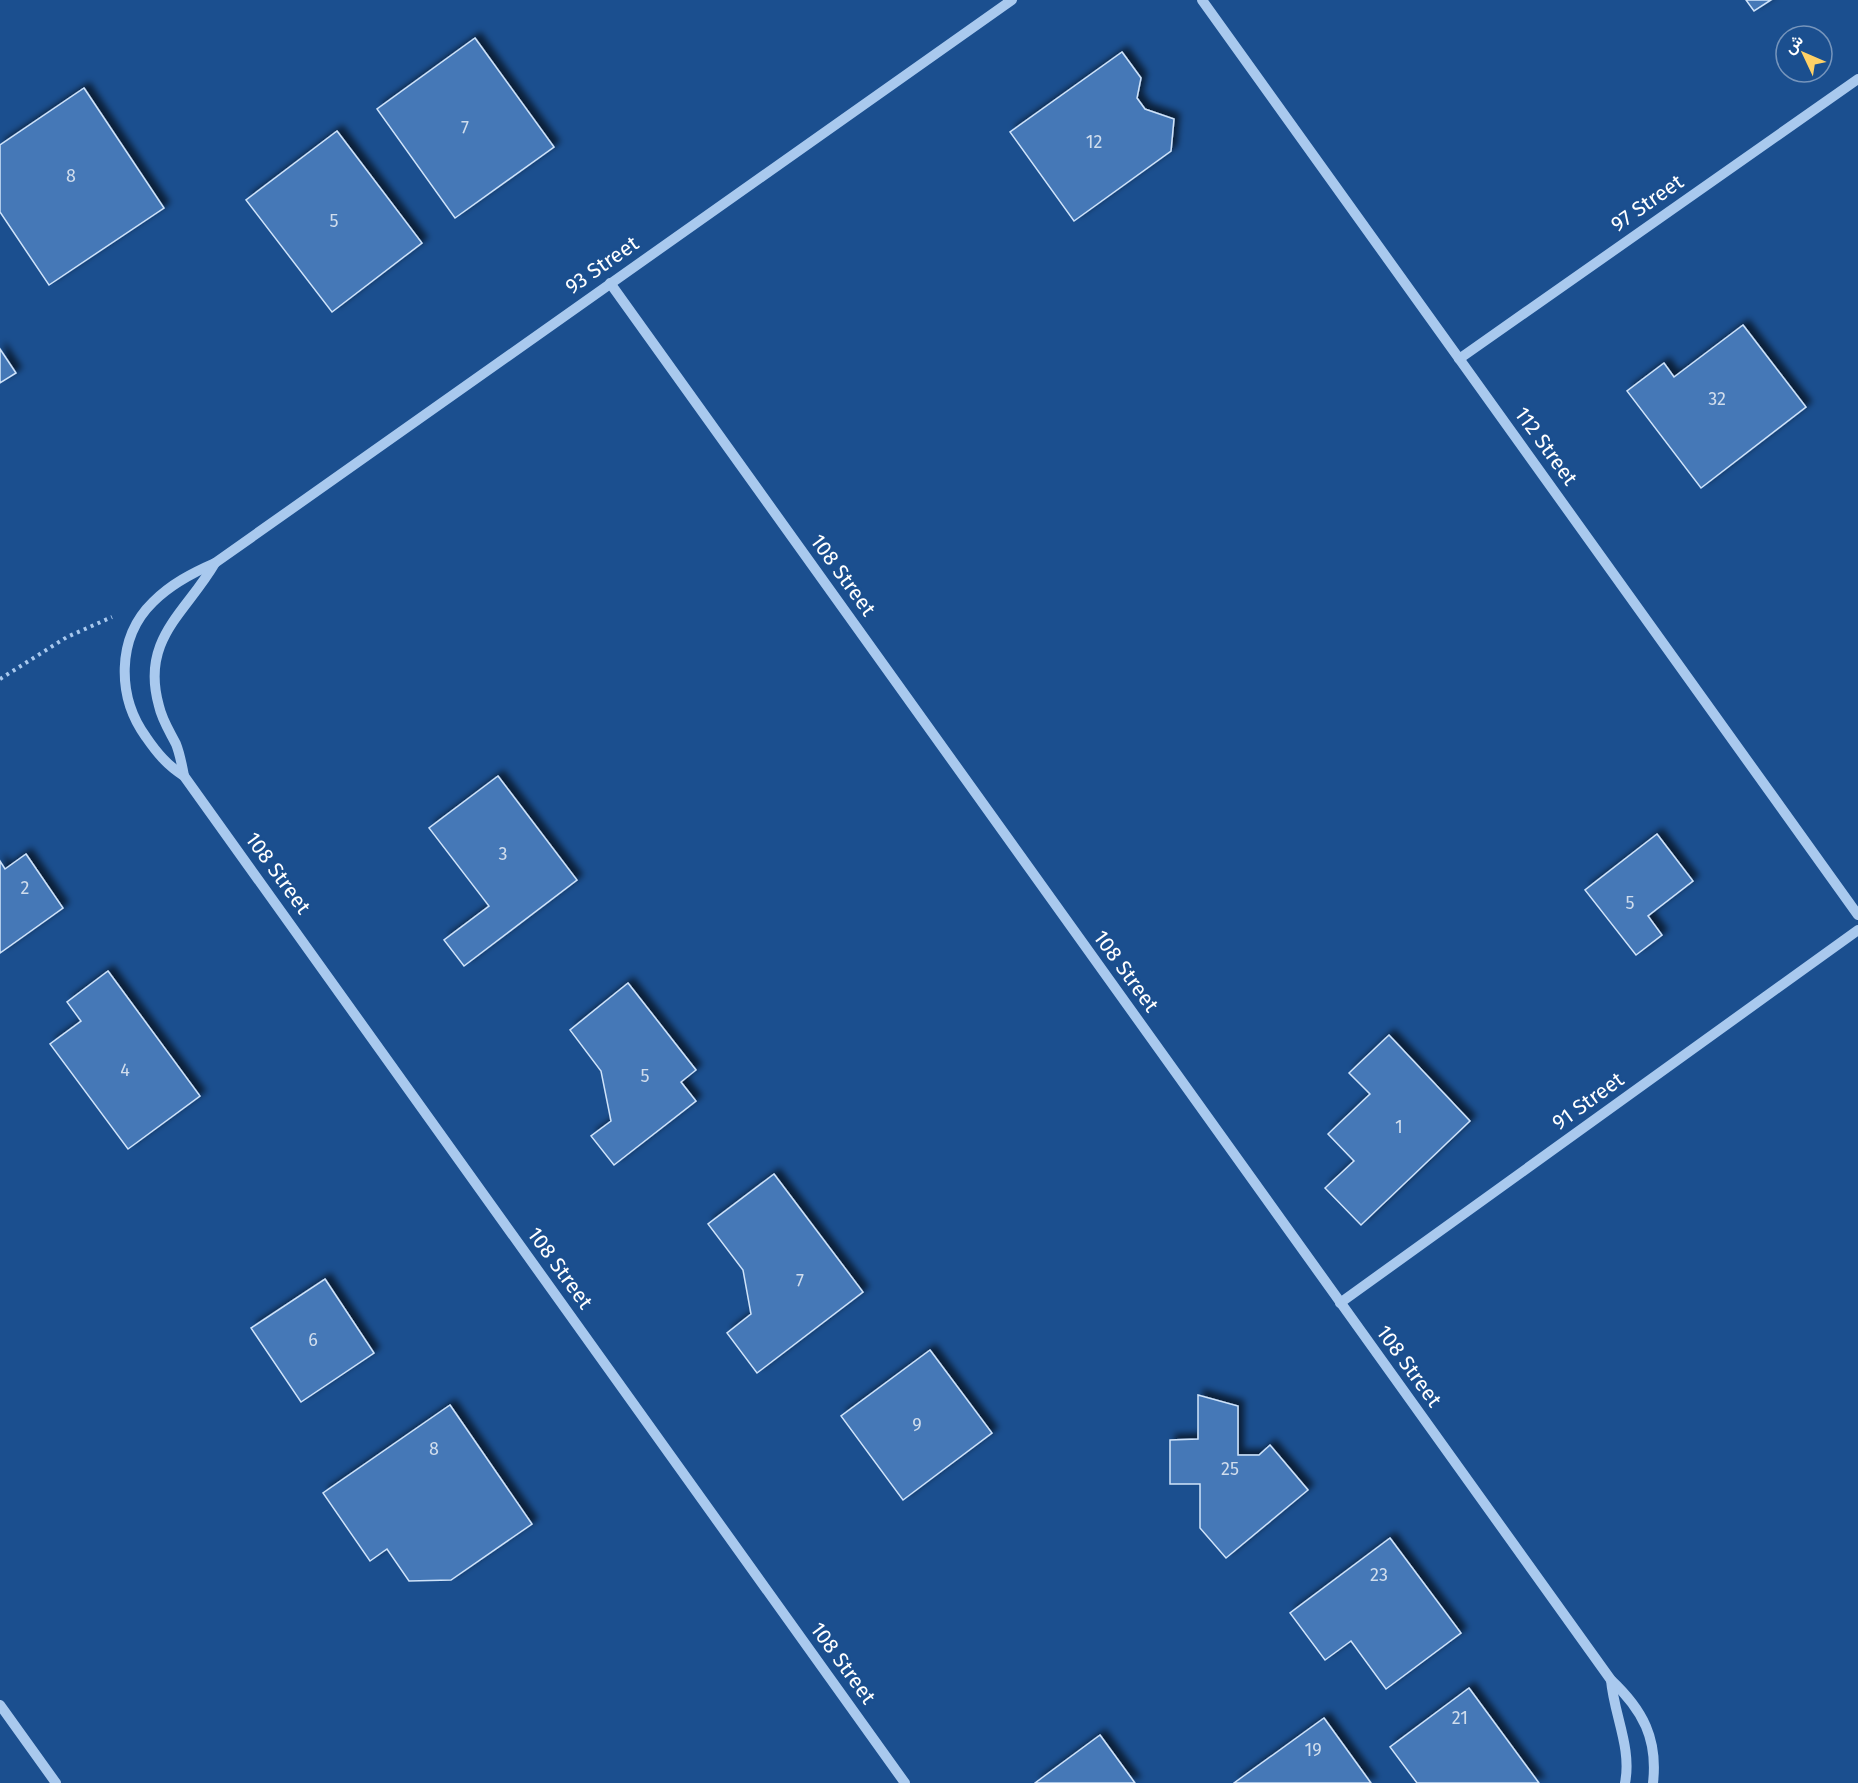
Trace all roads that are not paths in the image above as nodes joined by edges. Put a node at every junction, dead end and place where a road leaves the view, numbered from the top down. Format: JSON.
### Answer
{"nodes":[{"id":1,"x":1012,"y":0,"type":"edge"},
{"id":2,"x":1202,"y":0,"type":"edge"},
{"id":3,"x":1858,"y":79,"type":"edge"},
{"id":4,"x":610,"y":283,"type":"junction"},
{"id":5,"x":1459,"y":358,"type":"junction"},
{"id":6,"x":215,"y":562,"type":"junction"},
{"id":7,"x":184,"y":776,"type":"junction"},
{"id":8,"x":1857,"y":910,"type":"edge"},
{"id":9,"x":1858,"y":930,"type":"edge"},
{"id":10,"x":1340,"y":1303,"type":"junction"},
{"id":11,"x":1611,"y":1680,"type":"junction"},
{"id":12,"x":0,"y":1705,"type":"edge"},
{"id":13,"x":56,"y":1783,"type":"edge"},
{"id":14,"x":904,"y":1783,"type":"edge"},
{"id":15,"x":1625,"y":1783,"type":"edge"},
{"id":16,"x":1653,"y":1783,"type":"edge"}],
"edges":[{"from":1,"to":4,"type":"street","name":"93 Street"},
{"from":2,"to":5,"type":"street","name":"112 Street"},
{"from":3,"to":5,"type":"street","name":"97 Street"},
{"from":4,"to":6,"type":"street","name":"93 Street"},
{"from":4,"to":10,"type":"street","name":"108 Street"},
{"from":5,"to":8,"type":"street","name":"112 Street"},
{"from":6,"to":7,"type":"street","name":"93 Street"},
{"from":6,"to":7,"type":"street","name":"93 Street"},
{"from":7,"to":14,"type":"street","name":"108 Street"},
{"from":9,"to":10,"type":"street","name":"91 Street"},
{"from":10,"to":11,"type":"street","name":"108 Street"},
{"from":11,"to":15,"type":"street","name":"108 Street"},
{"from":11,"to":16,"type":"street","name":"108 Street"},
{"from":12,"to":13,"type":"street"}]}
